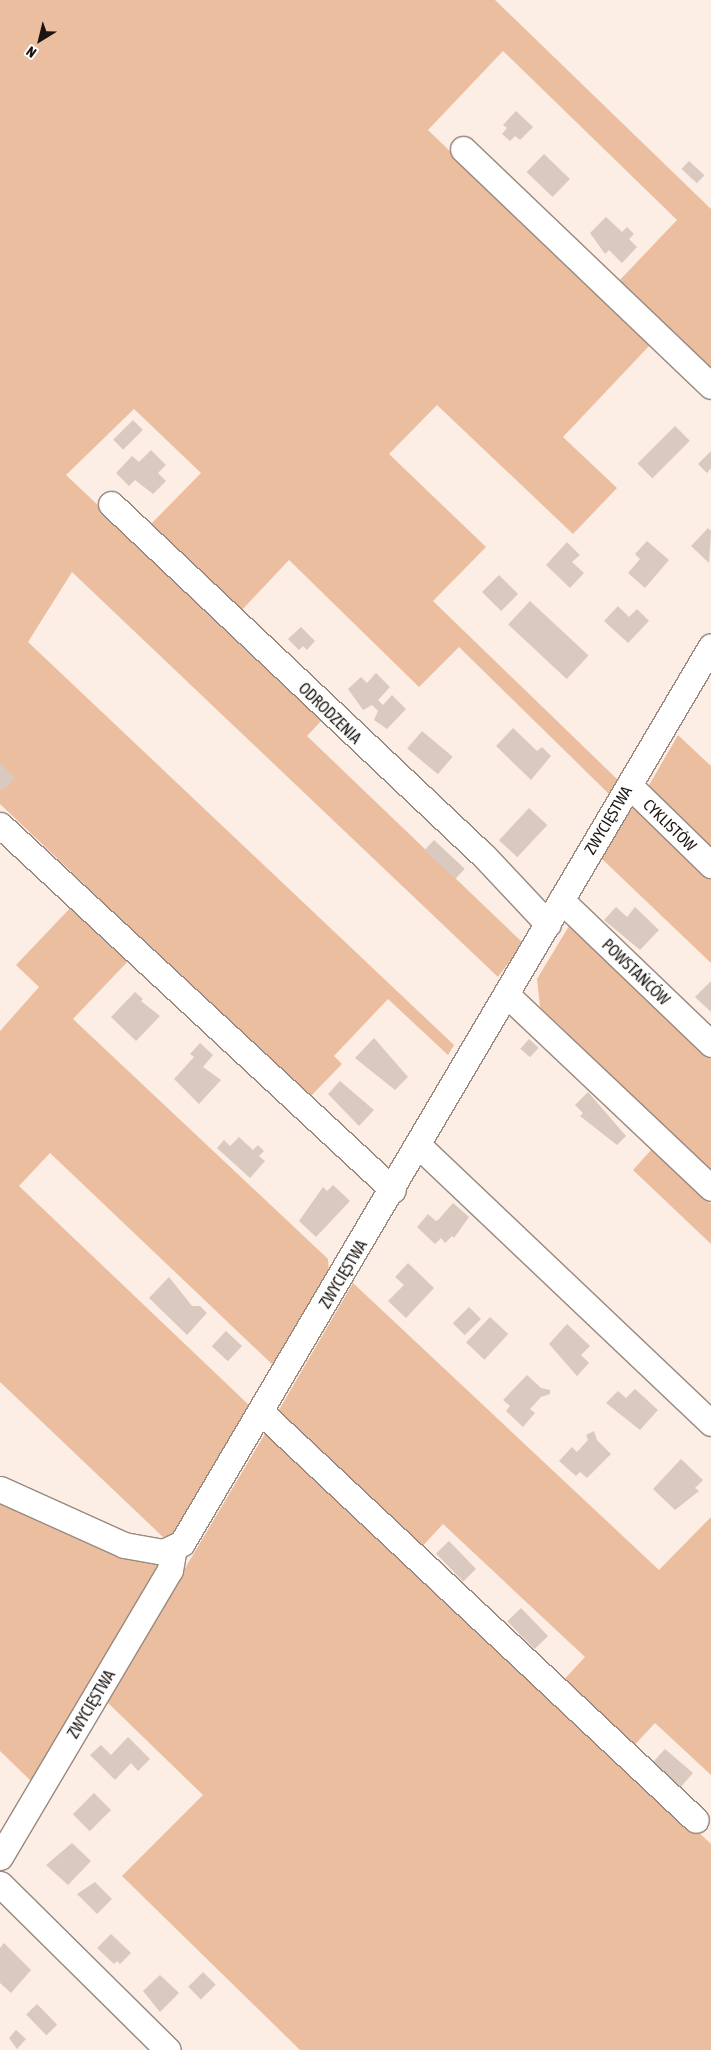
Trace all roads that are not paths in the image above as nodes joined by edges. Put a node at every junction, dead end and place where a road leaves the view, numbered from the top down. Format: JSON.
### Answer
{"nodes":[{"id":1,"x":463,"y":149,"type":"dead end"},
{"id":2,"x":711,"y":386,"type":"edge"},
{"id":3,"x":111,"y":504,"type":"dead end"},
{"id":4,"x":711,"y":646,"type":"edge"},
{"id":5,"x":629,"y":785,"type":"junction"},
{"id":6,"x":0,"y":825,"type":"edge"},
{"id":7,"x":711,"y":865,"type":"edge"},
{"id":8,"x":561,"y":900,"type":"junction"},
{"id":9,"x":548,"y":924,"type":"junction"},
{"id":10,"x":506,"y":994,"type":"junction"},
{"id":11,"x":711,"y":1044,"type":"edge"},
{"id":12,"x":418,"y":1145,"type":"junction"},
{"id":13,"x":711,"y":1188,"type":"edge"},
{"id":14,"x":393,"y":1190,"type":"junction"},
{"id":15,"x":261,"y":1412,"type":"junction"},
{"id":16,"x":711,"y":1423,"type":"edge"},
{"id":17,"x":0,"y":1490,"type":"edge"},
{"id":18,"x":174,"y":1548,"type":"junction"},
{"id":19,"x":696,"y":1820,"type":"dead end"},
{"id":20,"x":0,"y":1858,"type":"edge"},
{"id":21,"x":0,"y":1884,"type":"edge"},
{"id":22,"x":168,"y":2050,"type":"edge"}],
"edges":[{"from":1,"to":2,"type":"street"},
{"from":3,"to":9,"type":"street","name":"ODRODZENIA"},
{"from":4,"to":5,"type":"street","name":"ZWYCIĘSTWA"},
{"from":5,"to":7,"type":"street","name":"CYKLISTÓW"},
{"from":5,"to":8,"type":"street","name":"ZWYCIĘSTWA"},
{"from":6,"to":14,"type":"street"},
{"from":8,"to":9,"type":"street","name":"ZWYCIĘSTWA"},
{"from":8,"to":11,"type":"street","name":"POWSTAŃCÓW"},
{"from":9,"to":10,"type":"street","name":"ZWYCIĘSTWA"},
{"from":10,"to":12,"type":"street","name":"ZWYCIĘSTWA"},
{"from":10,"to":13,"type":"street"},
{"from":12,"to":14,"type":"street","name":"ZWYCIĘSTWA"},
{"from":12,"to":16,"type":"street"},
{"from":14,"to":15,"type":"street","name":"ZWYCIĘSTWA"},
{"from":15,"to":18,"type":"street","name":"ZWYCIĘSTWA"},
{"from":15,"to":19,"type":"street"},
{"from":17,"to":18,"type":"street"},
{"from":18,"to":20,"type":"street","name":"ZWYCIĘSTWA"},
{"from":21,"to":22,"type":"street"}]}
